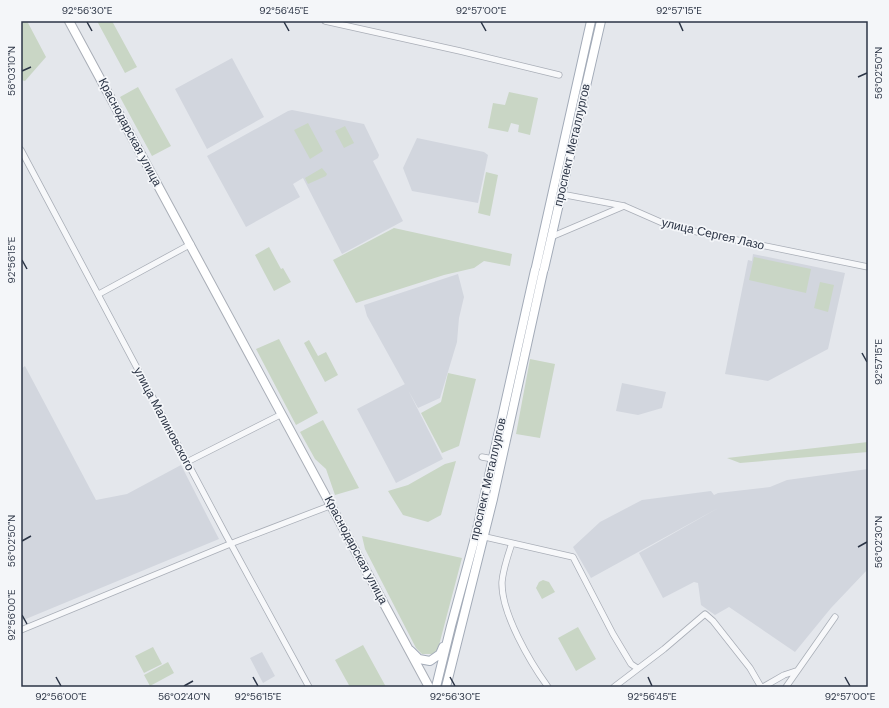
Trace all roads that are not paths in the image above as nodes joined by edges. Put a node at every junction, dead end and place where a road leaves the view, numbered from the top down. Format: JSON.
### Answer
{"nodes":[{"id":1,"x":69,"y":21,"type":"edge"},
{"id":2,"x":325,"y":21,"type":"edge"},
{"id":3,"x":591,"y":21,"type":"edge"},
{"id":4,"x":601,"y":21,"type":"edge"},
{"id":5,"x":559,"y":75,"type":"dead end"},
{"id":6,"x":21,"y":150,"type":"edge"},
{"id":7,"x":557,"y":194,"type":"junction"},
{"id":8,"x":624,"y":206,"type":"junction"},
{"id":9,"x":551,"y":237,"type":"junction"},
{"id":10,"x":190,"y":244,"type":"junction"},
{"id":11,"x":868,"y":267,"type":"edge"},
{"id":12,"x":539,"y":270,"type":"junction"},
{"id":13,"x":99,"y":294,"type":"junction"},
{"id":14,"x":282,"y":414,"type":"junction"},
{"id":15,"x":482,"y":456,"type":"dead end"},
{"id":16,"x":493,"y":459,"type":"junction"},
{"id":17,"x":187,"y":462,"type":"junction"},
{"id":18,"x":332,"y":505,"type":"junction"},
{"id":19,"x":476,"y":534,"type":"junction"},
{"id":20,"x":485,"y":536,"type":"junction"},
{"id":21,"x":512,"y":543,"type":"junction"},
{"id":22,"x":230,"y":544,"type":"junction"},
{"id":23,"x":834,"y":618,"type":"dead end"},
{"id":24,"x":451,"y":626,"type":"junction"},
{"id":25,"x":21,"y":630,"type":"edge"},
{"id":26,"x":411,"y":651,"type":"junction"},
{"id":27,"x":637,"y":668,"type":"junction"},
{"id":28,"x":796,"y":671,"type":"junction"},
{"id":29,"x":309,"y":687,"type":"edge"},
{"id":30,"x":429,"y":687,"type":"edge"},
{"id":31,"x":436,"y":687,"type":"edge"},
{"id":32,"x":446,"y":687,"type":"edge"},
{"id":33,"x":548,"y":687,"type":"edge"},
{"id":34,"x":614,"y":687,"type":"edge"},
{"id":35,"x":762,"y":687,"type":"edge"},
{"id":36,"x":786,"y":687,"type":"edge"}],
"edges":[{"from":1,"to":10,"type":"main road","name":"Краснодарская улица"},
{"from":2,"to":5,"type":"street"},
{"from":3,"to":7,"type":"main road","name":"проспект Металлургов"},
{"from":4,"to":7,"type":"main road","name":"проспект Металлургов"},
{"from":6,"to":13,"type":"street","name":"улица Малиновского"},
{"from":7,"to":8,"type":"street","name":"улица Сергея Лазо"},
{"from":7,"to":9,"type":"main road","name":"проспект Металлургов"},
{"from":7,"to":12,"type":"main road","name":"проспект Металлургов"},
{"from":8,"to":9,"type":"street"},
{"from":8,"to":11,"type":"street","name":"улица Сергея Лазо"},
{"from":9,"to":12,"type":"main road","name":"проспект Металлургов"},
{"from":10,"to":13,"type":"street"},
{"from":10,"to":14,"type":"main road","name":"Краснодарская улица"},
{"from":12,"to":16,"type":"main road","name":"проспект Металлургов"},
{"from":12,"to":20,"type":"main road","name":"проспект Металлургов"},
{"from":13,"to":17,"type":"street","name":"улица Малиновского"},
{"from":14,"to":17,"type":"street"},
{"from":14,"to":18,"type":"main road","name":"Краснодарская улица"},
{"from":15,"to":16,"type":"street"},
{"from":16,"to":19,"type":"main road","name":"проспект Металлургов"},
{"from":17,"to":22,"type":"street","name":"улица Малиновского"},
{"from":18,"to":22,"type":"street"},
{"from":18,"to":26,"type":"main road","name":"Краснодарская улица"},
{"from":19,"to":20,"type":"street"},
{"from":19,"to":24,"type":"main road","name":"проспект Металлургов"},
{"from":20,"to":21,"type":"street"},
{"from":20,"to":32,"type":"main road","name":"проспект Металлургов"},
{"from":21,"to":27,"type":"street"},
{"from":21,"to":33,"type":"street"},
{"from":22,"to":25,"type":"street"},
{"from":22,"to":29,"type":"street","name":"улица Малиновского"},
{"from":23,"to":28,"type":"street"},
{"from":24,"to":26,"type":"main road"},
{"from":24,"to":31,"type":"main road","name":"проспект Металлургов"},
{"from":26,"to":30,"type":"main road","name":"Краснодарская улица"},
{"from":27,"to":34,"type":"street"},
{"from":27,"to":35,"type":"street"},
{"from":28,"to":35,"type":"street"},
{"from":28,"to":36,"type":"street"}]}
